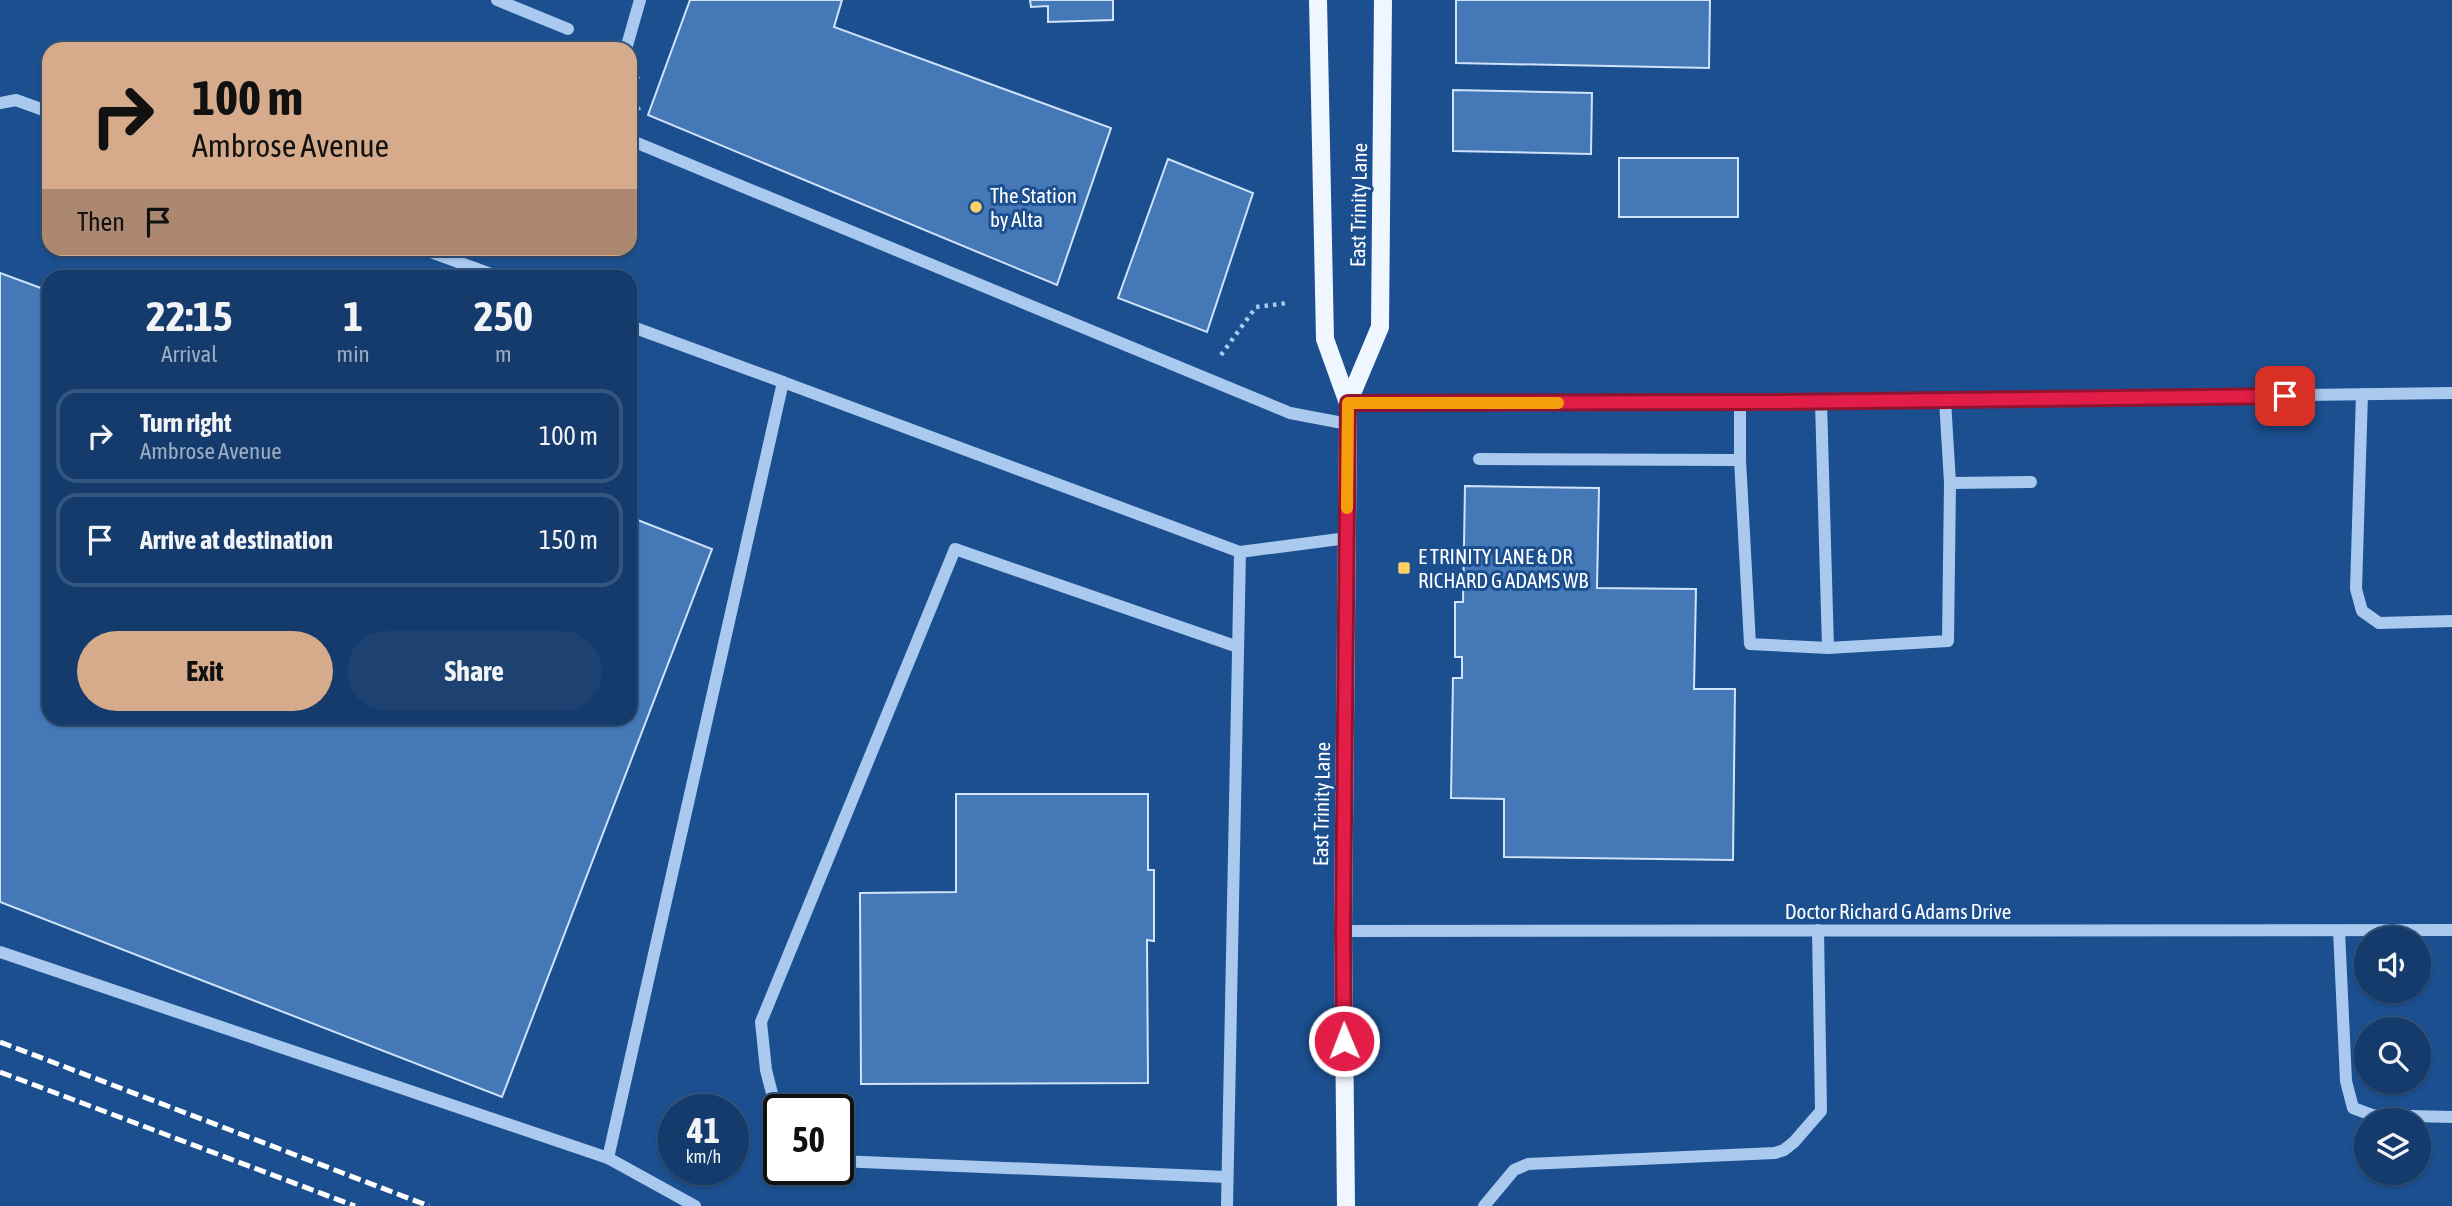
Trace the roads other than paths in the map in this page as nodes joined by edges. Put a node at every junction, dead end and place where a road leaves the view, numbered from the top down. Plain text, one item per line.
1 (497, 0) edge
2 (640, 0) edge
3 (1318, 0) edge
4 (1383, 0) edge
5 (568, 29) dead end
6 (628, 42) edge
7 (0, 103) edge
8 (42, 109) edge
9 (637, 142) edge
10 (442, 256) edge
11 (480, 270) edge
12 (637, 329) edge
13 (783, 382) junction
14 (2452, 393) edge
15 (2361, 394) junction
16 (1945, 400) junction
17 (1740, 401) junction
18 (1821, 402) junction
19 (1348, 403) junction
20 (1348, 424) junction
21 (1479, 459) dead end
22 (1740, 460) junction
23 (2031, 482) dead end
24 (1950, 483) junction
25 (1347, 538) junction
26 (1240, 552) junction
27 (2452, 621) edge
28 (1238, 647) junction
29 (1828, 648) junction
30 (1818, 930) junction
31 (2452, 930) edge
32 (1343, 931) junction
33 (2339, 931) junction
34 (0, 952) edge
35 (772, 1094) edge
36 (2452, 1117) edge
37 (608, 1158) junction
38 (854, 1162) edge
39 (1227, 1177) junction
40 (695, 1206) edge
41 (1227, 1206) edge
42 (1346, 1206) edge
43 (1484, 1206) edge

1 - 5 street
2 - 6 street
3 - 19 main road, East Trinity Lane
4 - 19 main road, East Trinity Lane
7 - 8 street
9 - 20 street
10 - 11 street
12 - 13 street
13 - 26 street
13 - 37 street
14 - 15 street
15 - 16 street
15 - 27 street
16 - 18 street
16 - 24 street
17 - 18 street
17 - 19 street
17 - 22 street
18 - 29 street
19 - 20 main road, East Trinity Lane
20 - 25 main road, East Trinity Lane
21 - 22 street
22 - 29 street
23 - 24 street
24 - 29 street
25 - 26 street
25 - 32 main road, East Trinity Lane
26 - 28 street
28 - 35 street
28 - 39 street
30 - 32 street, Doctor Richard G Adams Drive
30 - 33 street, Doctor Richard G Adams Drive
30 - 43 street
31 - 33 street, Doctor Richard G Adams Drive
32 - 42 main road, East Trinity Lane
33 - 36 street
34 - 37 street
37 - 40 street
38 - 39 street
39 - 41 street

